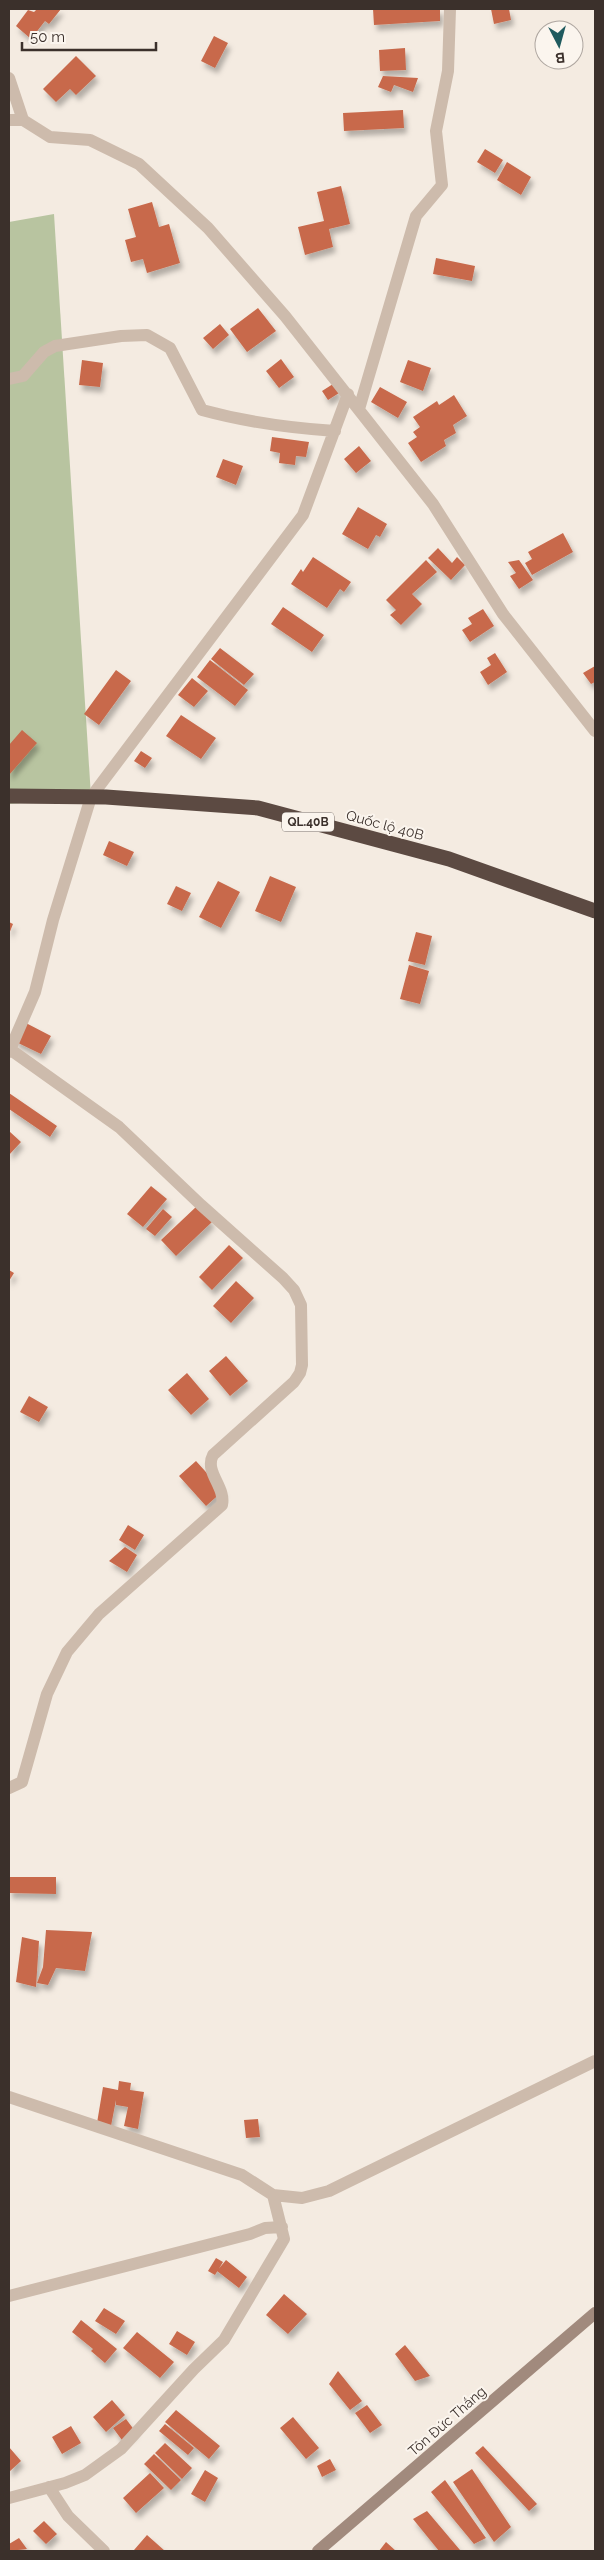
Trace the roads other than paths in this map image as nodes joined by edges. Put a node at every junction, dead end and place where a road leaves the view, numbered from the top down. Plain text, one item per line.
1 (450, 9) edge
2 (9, 78) edge
3 (9, 120) edge
4 (24, 120) junction
5 (9, 379) edge
6 (348, 394) junction
7 (359, 409) junction
8 (335, 431) junction
9 (595, 731) edge
10 (9, 796) edge
11 (91, 797) junction
12 (595, 911) edge
13 (10, 1051) edge
14 (9, 1788) edge
15 (595, 2061) edge
16 (9, 2097) edge
17 (274, 2195) junction
18 (282, 2227) junction
19 (9, 2296) edge
20 (595, 2314) edge
21 (49, 2487) junction
22 (9, 2498) edge
23 (104, 2551) edge
24 (318, 2551) edge

1 - 7 street
2 - 4 street
3 - 4 street
4 - 6 street
5 - 8 street
6 - 7 street
6 - 8 street
7 - 9 street
8 - 11 street
10 - 11 highway, Quốc lộ 40B / QL.40B
11 - 12 highway, Quốc lộ 40B / QL.40B
11 - 13 street
13 - 14 street
15 - 17 street
16 - 17 street
17 - 18 street
18 - 19 street
18 - 21 street
20 - 24 street, Tôn Đức Thắng
21 - 22 street
21 - 23 street

